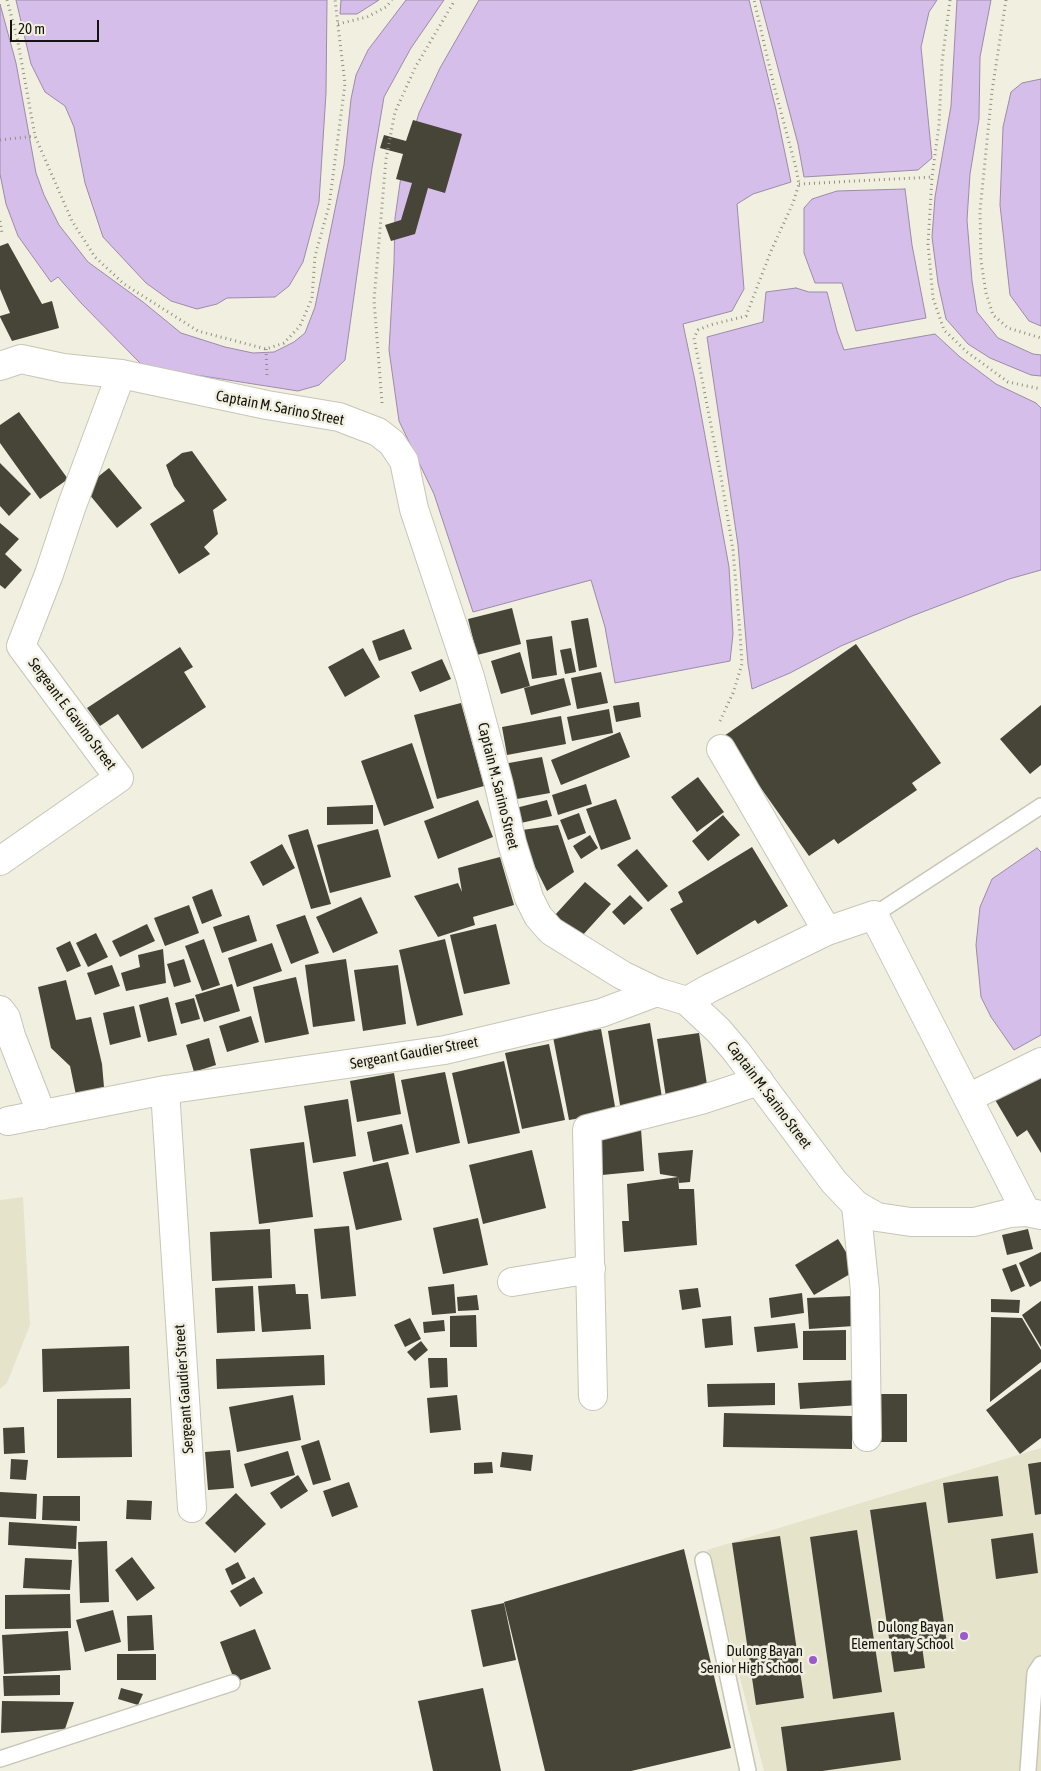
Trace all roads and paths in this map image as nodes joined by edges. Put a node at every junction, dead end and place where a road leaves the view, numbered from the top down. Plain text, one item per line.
1 (6, 0) edge
2 (336, 0) edge
3 (392, 0) edge
4 (455, 0) edge
5 (754, 0) edge
6 (950, 0) edge
7 (1006, 0) edge
8 (338, 24) junction
9 (35, 136) junction
10 (0, 140) edge
11 (932, 177) junction
12 (799, 184) junction
13 (0, 221) edge
14 (0, 234) edge
15 (1041, 338) edge
16 (266, 349) junction
17 (0, 366) edge
18 (121, 374) junction
19 (267, 381) dead end
20 (1041, 389) edge
21 (386, 438) junction
22 (721, 749) joint
23 (1041, 806) edge
24 (0, 862) edge
25 (874, 915) junction
26 (827, 931) junction
27 (657, 992) junction
28 (687, 1001) junction
29 (0, 1010) edge
30 (1041, 1062) edge
31 (759, 1081) junction
32 (165, 1090) junction
33 (968, 1098) junction
34 (42, 1115) junction
35 (8, 1122) dead end
36 (856, 1205) junction
37 (1034, 1214) edge
38 (591, 1268) junction
39 (512, 1282) dead end
40 (594, 1396) dead end
41 (867, 1437) dead end
42 (192, 1508) dead end
43 (703, 1560) dead end
44 (1041, 1664) edge
45 (232, 1683) dead end
46 (0, 1758) edge
47 (748, 1771) edge
48 (1028, 1771) edge

1 - 9 path
2 - 8 path
3 - 8 path
4 - 21 path
5 - 12 path
6 - 11 path
7 - 15 path
8 - 16 path
9 - 10 path
9 - 16 path
11 - 12 path
11 - 20 path
12 - 22 path
13 - 14 path
16 - 19 path
17 - 18 street, Captain M. Sarino Street
18 - 21 street, Captain M. Sarino Street
18 - 24 street, Sergeant E. Gavino Street
21 - 27 street, Captain M. Sarino Street
22 - 26 street
23 - 25 lane
25 - 26 street
25 - 33 street
26 - 28 street
27 - 28 street, Captain M. Sarino Street
27 - 32 street, Sergeant Gaudier Street
28 - 31 street, Captain M. Sarino Street
29 - 34 street
30 - 33 street
31 - 36 street, Captain M. Sarino Street
31 - 38 street
32 - 34 street, Sergeant Gaudier Street
32 - 42 street, Sergeant Gaudier Street
33 - 37 street
34 - 35 street, Sergeant Gaudier Street
36 - 37 street, Captain M. Sarino Street
36 - 41 street
38 - 39 street
38 - 40 street
43 - 47 lane
44 - 48 lane
45 - 46 lane

